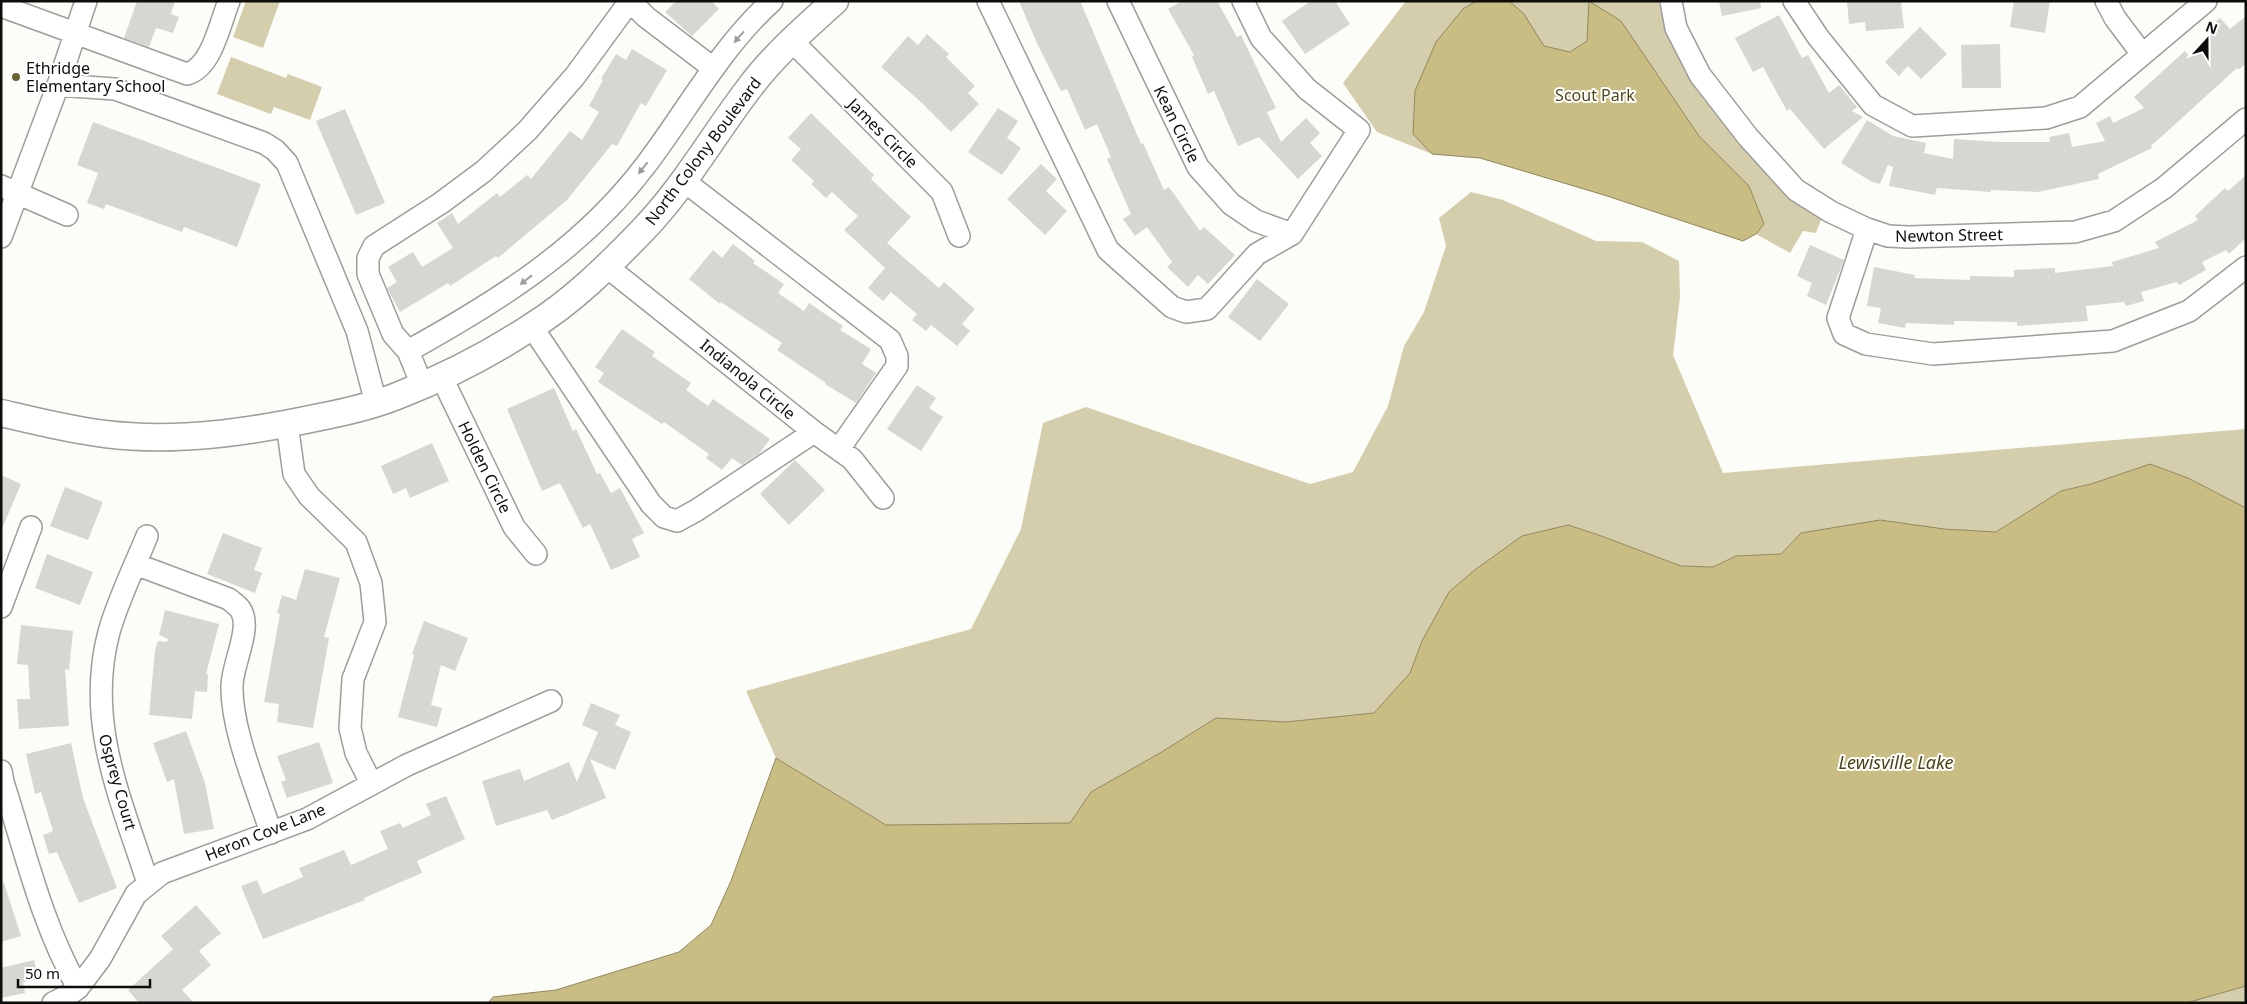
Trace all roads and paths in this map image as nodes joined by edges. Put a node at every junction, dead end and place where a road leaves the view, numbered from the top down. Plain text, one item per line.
1 (86, 1) edge
2 (229, 1) edge
3 (772, 1) edge
4 (835, 1) edge
5 (988, 1) edge
6 (1118, 1) edge
7 (1243, 1) edge
8 (1671, 1) edge
9 (1794, 1) edge
10 (2106, 1) edge
11 (2206, 1) edge
12 (1, 6) edge
13 (75, 32) junction
14 (791, 40) junction
15 (2142, 54) junction
16 (713, 68) junction
17 (58, 84) junction
18 (2246, 119) edge
19 (684, 181) junction
20 (9, 189) edge
21 (67, 215) dead end
22 (1867, 228) junction
23 (1292, 234) junction
24 (1, 236) edge
25 (959, 236) dead end
26 (606, 266) junction
27 (2246, 267) edge
28 (532, 327) junction
29 (408, 351) junction
30 (432, 380) junction
31 (376, 403) junction
32 (1, 413) edge
33 (287, 424) junction
34 (814, 432) junction
35 (839, 449) junction
36 (883, 498) dead end
37 (31, 528) dead end
38 (146, 536) dead end
39 (536, 554) dead end
40 (136, 564) junction
41 (1, 607) edge
42 (550, 702) dead end
43 (1, 771) edge
44 (371, 783) junction
45 (271, 833) junction
46 (148, 883) junction
47 (78, 988) junction
48 (53, 1003) edge

1 - 13 street
2 - 13 street
3 -> 16 street
4 - 14 main road, North Colony Boulevard
5 - 23 street
6 - 23 street, Kean Circle
7 - 23 street
8 - 22 street, Newton Street
9 - 15 street
10 - 15 street
11 - 15 street
12 - 13 street
13 - 17 street
14 - 19 main road, North Colony Boulevard
14 - 25 street, James Circle
16 -> 29 street
16 - 29 street, Holden Circle
17 - 20 street
17 - 31 street
18 - 22 street, Newton Street
19 - 26 main road, North Colony Boulevard
19 - 35 street
20 - 21 street
20 - 24 street
22 - 27 street
26 - 28 main road, North Colony Boulevard
26 - 34 street, Indianola Circle
28 - 30 main road, North Colony Boulevard
28 - 34 street
29 - 30 street, Holden Circle
30 - 31 main road, North Colony Boulevard
30 - 39 street, Holden Circle
31 - 33 main road, North Colony Boulevard
32 - 33 main road, North Colony Boulevard
33 - 44 street
34 - 35 street, Indianola Circle
35 - 36 street, Indianola Circle
37 - 41 street
38 - 40 street, Osprey Court
40 - 45 street
40 - 46 street, Osprey Court
42 - 44 street, Heron Cove Lane
43 - 47 street
44 - 45 street, Heron Cove Lane
45 - 46 street, Heron Cove Lane
46 - 47 street, Heron Cove Lane
47 - 48 street, Heron Cove Lane

